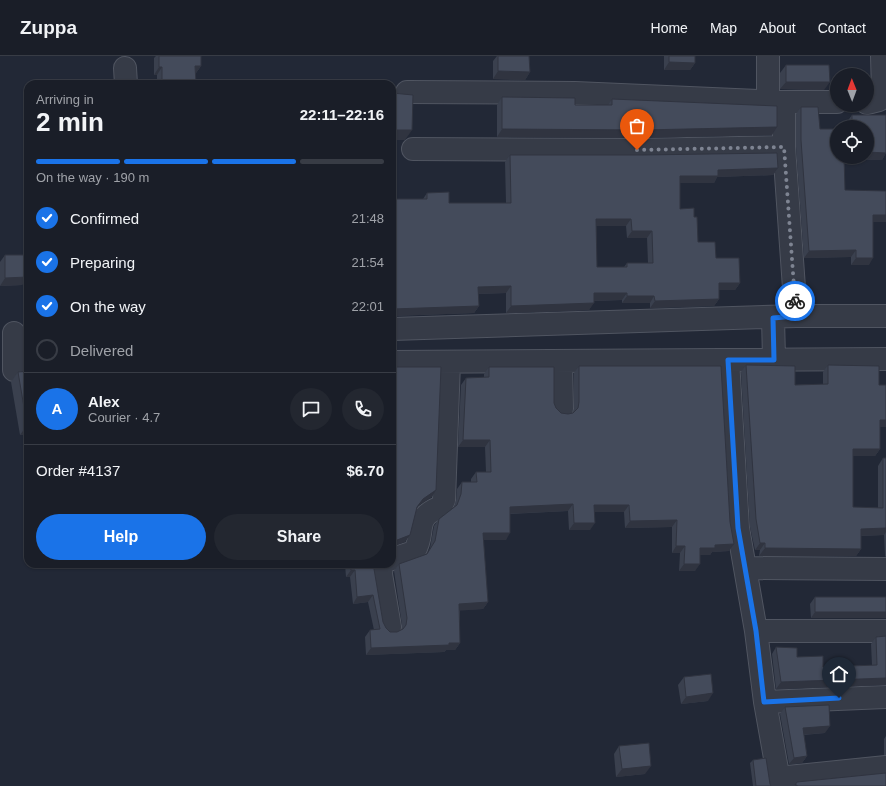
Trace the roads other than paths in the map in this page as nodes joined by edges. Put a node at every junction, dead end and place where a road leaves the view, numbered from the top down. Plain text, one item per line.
1 (768, 56) edge
2 (882, 56) edge
3 (407, 92) dead end
4 (874, 101) edge
5 (776, 102) junction
6 (830, 102) edge
7 (784, 147) junction
8 (413, 149) dead end
9 (796, 316) junction
10 (886, 316) edge
11 (773, 323) junction
12 (396, 329) edge
13 (774, 356) junction
14 (886, 359) edge
15 (728, 360) junction
16 (396, 362) edge
17 (449, 362) junction
18 (561, 362) junction
19 (562, 409) dead end
20 (396, 558) edge
21 (382, 568) edge
22 (744, 568) junction
23 (886, 569) edge
24 (390, 627) dead end
25 (756, 631) junction
26 (886, 631) edge
27 (886, 697) edge
28 (764, 702) junction
29 (886, 767) edge
30 (779, 782) edge

1 - 5 street
2 - 4 street
3 - 5 street
5 - 6 street
5 - 7 street
7 - 8 street
7 - 9 street
9 - 10 street
9 - 11 street
11 - 12 street
11 - 13 street
13 - 14 street
13 - 15 street
15 - 18 street
15 - 22 street
16 - 17 street
17 - 18 street
17 - 20 street
18 - 19 street
21 - 24 street
22 - 23 street
22 - 25 street
25 - 26 street
25 - 28 street
27 - 28 street
28 - 30 street
29 - 30 street

